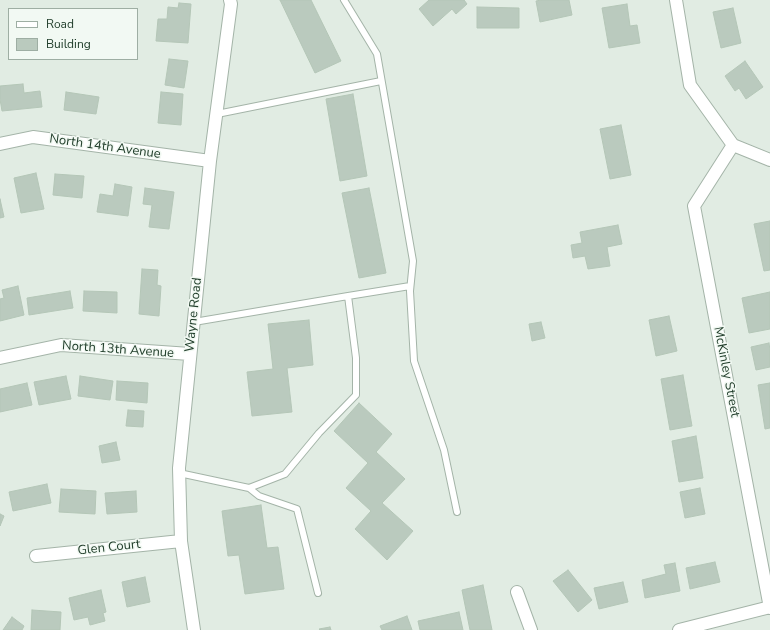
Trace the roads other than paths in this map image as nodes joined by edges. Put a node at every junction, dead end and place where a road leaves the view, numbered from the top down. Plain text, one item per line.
1 (230, 0) edge
2 (344, 0) edge
3 (676, 0) edge
4 (382, 81) junction
5 (217, 114) junction
6 (0, 144) edge
7 (733, 145) junction
8 (770, 160) edge
9 (210, 161) junction
10 (410, 286) junction
11 (348, 296) junction
12 (194, 322) junction
13 (190, 354) junction
14 (0, 358) edge
15 (179, 473) junction
16 (249, 488) junction
17 (457, 512) dead end
18 (181, 541) junction
19 (36, 556) dead end
20 (516, 592) dead end
21 (318, 593) dead end
22 (770, 608) edge
23 (194, 630) edge
24 (531, 630) edge
25 (679, 630) edge

1 - 5 street, Wayne Road
2 - 4 lane
3 - 7 street
4 - 5 lane
4 - 10 lane
5 - 9 street, Wayne Road
6 - 9 street, North 14th Avenue
7 - 8 street
7 - 22 street, McKinley Street
9 - 12 street, Wayne Road
10 - 11 lane
10 - 17 lane
11 - 12 lane
11 - 16 lane
12 - 13 street, Wayne Road
13 - 14 street, North 13th Avenue
13 - 15 street, Wayne Road
15 - 16 lane
15 - 18 street, Wayne Road
16 - 21 lane
18 - 19 street, Glen Court
18 - 23 street, Wayne Road
20 - 24 street
22 - 25 street

